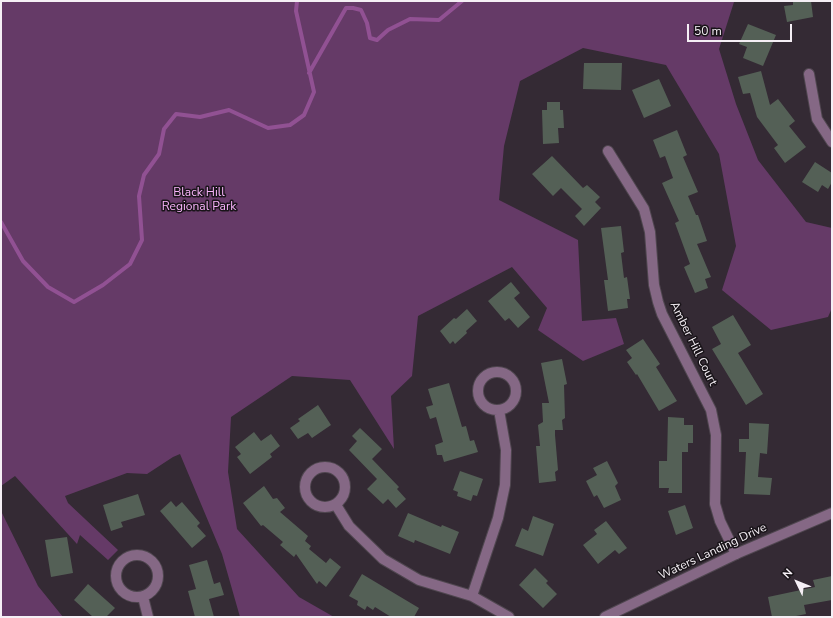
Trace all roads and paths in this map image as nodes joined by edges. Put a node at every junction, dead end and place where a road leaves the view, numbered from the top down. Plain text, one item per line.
1 (809, 74) dead end
2 (832, 142) edge
3 (608, 151) dead end
4 (499, 410) dead end
5 (336, 505) junction
6 (832, 513) edge
7 (736, 554) junction
8 (472, 596) junction
9 (143, 597) junction
10 (148, 617) edge
11 (509, 617) edge
12 (606, 617) edge

1 - 2 street
3 - 7 street, Amber Hill Court
4 - 8 street
5 - 5 street
5 - 8 street
6 - 7 street, Waters Landing Drive
7 - 12 street, Waters Landing Drive
8 - 11 street
9 - 9 street
9 - 10 street

